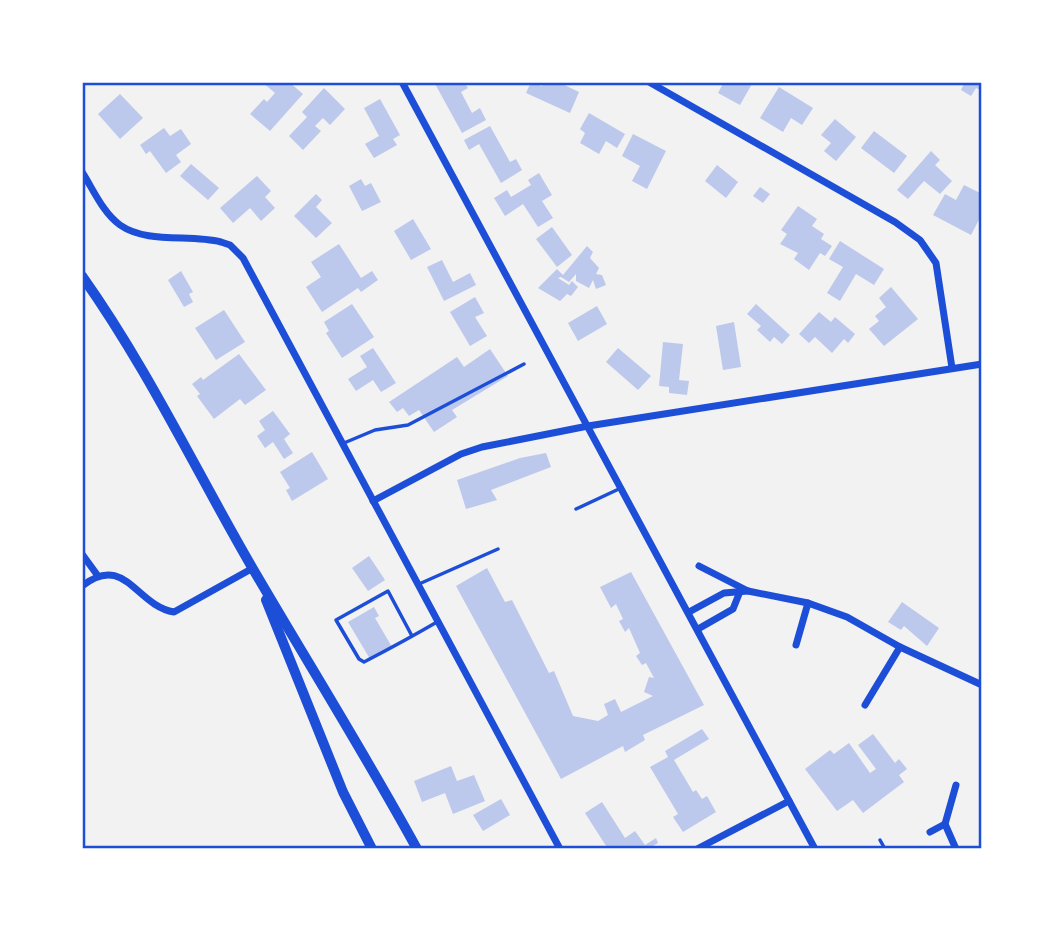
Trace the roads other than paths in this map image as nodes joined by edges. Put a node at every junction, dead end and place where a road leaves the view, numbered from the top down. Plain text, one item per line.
1 (402, 82) edge
2 (649, 82) edge
3 (660, 85) edge
4 (82, 172) edge
5 (82, 276) edge
6 (982, 363) edge
7 (524, 364) dead end
8 (952, 368) junction
9 (588, 426) junction
10 (342, 444) junction
11 (623, 487) junction
12 (373, 501) junction
13 (576, 509) dead end
14 (498, 549) dead end
15 (82, 554) edge
16 (699, 566) dead end
17 (253, 568) junction
18 (98, 576) junction
19 (417, 584) junction
20 (82, 586) edge
21 (748, 591) junction
22 (739, 594) junction
23 (808, 603) junction
24 (689, 612) junction
25 (437, 622) junction
26 (698, 629) junction
27 (412, 636) junction
28 (796, 645) dead end
29 (900, 647) junction
30 (982, 685) edge
31 (865, 705) dead end
32 (956, 785) dead end
33 (789, 801) junction
34 (945, 824) junction
35 (930, 832) dead end
36 (880, 840) dead end
37 (372, 849) edge
38 (417, 849) edge
39 (559, 849) edge
40 (697, 849) edge
41 (815, 849) edge
42 (885, 849) edge
43 (956, 849) edge

1 - 9 street
2 - 3 street
3 - 8 street
4 - 10 street
5 - 17 main road
6 - 8 street
7 - 10 lane
8 - 9 street
9 - 11 street
9 - 12 street
10 - 12 street
11 - 13 lane
11 - 24 street
12 - 19 street
14 - 19 lane
15 - 18 street
16 - 21 street
17 - 18 street
17 - 37 main road
17 - 38 main road
18 - 20 street
19 - 25 street
21 - 22 street
21 - 23 street
22 - 24 street
22 - 26 street
23 - 28 street
23 - 29 street
24 - 26 street
25 - 27 lane
25 - 39 street
26 - 33 street
27 - 27 lane
29 - 30 street
29 - 31 street
32 - 34 street
33 - 40 street
33 - 41 street
34 - 35 street
34 - 43 street
36 - 42 lane

